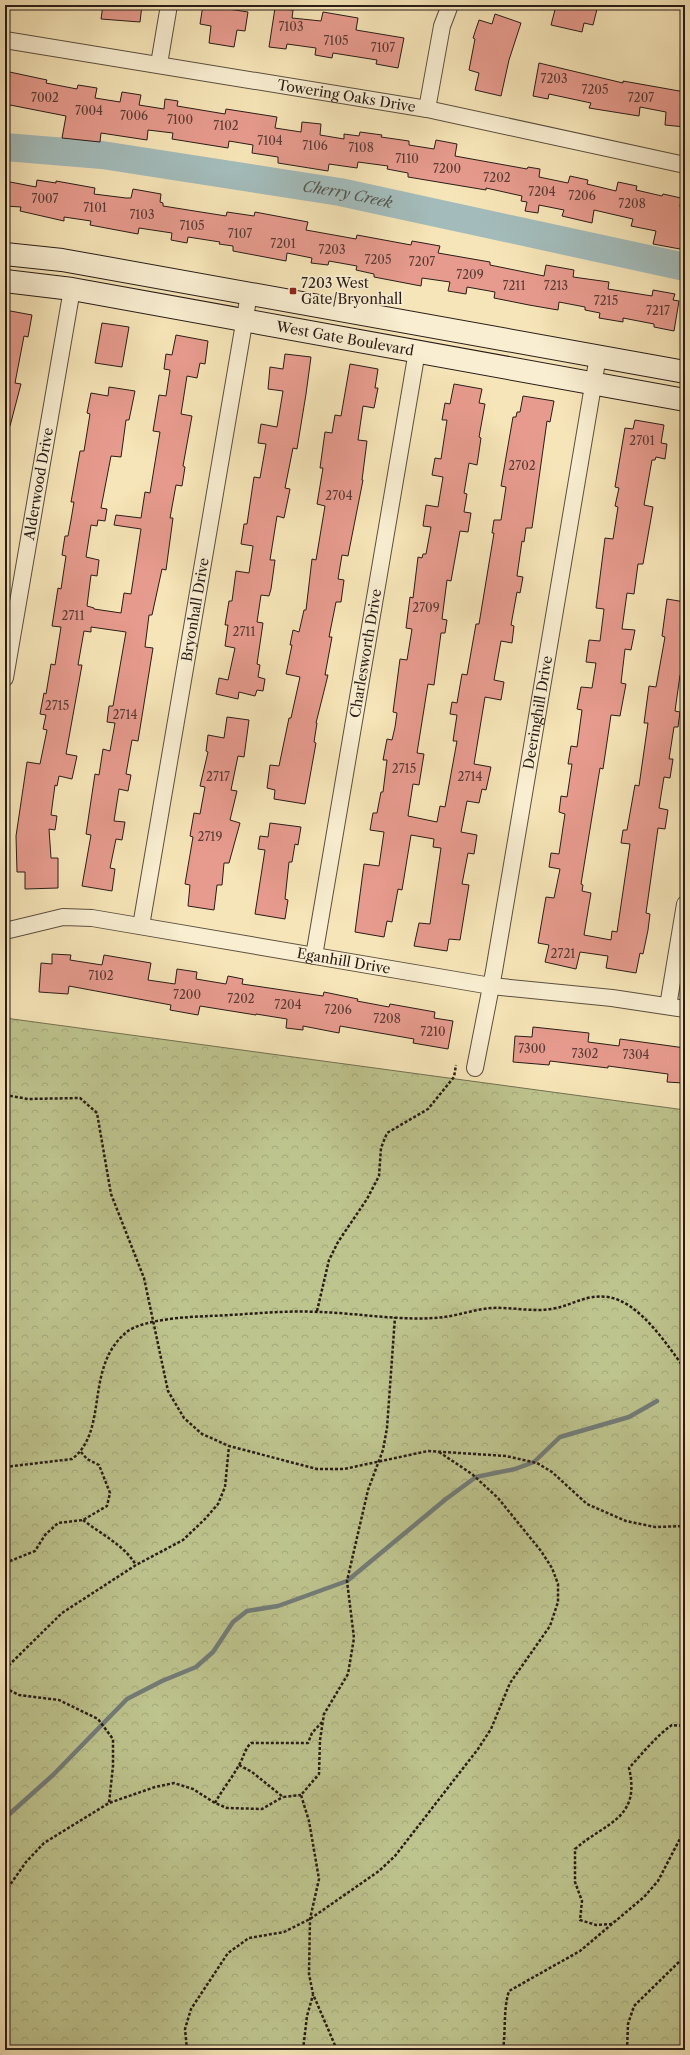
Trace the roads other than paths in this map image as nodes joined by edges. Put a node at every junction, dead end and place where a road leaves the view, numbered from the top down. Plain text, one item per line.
1 (169, 5) edge
2 (450, 5) edge
3 (5, 40) edge
4 (159, 64) junction
5 (427, 109) junction
6 (685, 165) edge
7 (5, 254) edge
8 (5, 281) edge
9 (72, 289) junction
10 (249, 294) junction
11 (245, 320) junction
12 (417, 351) junction
13 (598, 356) junction
14 (685, 372) edge
15 (593, 383) junction
16 (685, 400) edge
17 (5, 678) edge
18 (685, 904) edge
19 (141, 926) junction
20 (5, 931) edge
21 (314, 956) junction
22 (491, 986) junction
23 (668, 1006) junction
24 (685, 1009) edge
25 (475, 1068) dead end

1 - 4 street
2 - 5 street
3 - 4 street, Towering Oaks Drive
4 - 5 street, Towering Oaks Drive
5 - 6 street, Towering Oaks Drive
7 - 10 main road, West Gate Boulevard
8 - 9 main road, West Gate Boulevard
9 - 11 main road, West Gate Boulevard
9 - 17 street, Alderwood Drive
10 - 11 street, Bryonhall Drive
10 - 13 main road, West Gate Boulevard
11 - 12 main road, West Gate Boulevard
11 - 19 street, Bryonhall Drive
12 - 15 main road, West Gate Boulevard
12 - 21 street, Charlesworth Drive
13 - 14 main road, West Gate Boulevard
13 - 15 street, Deeringhill Drive
15 - 16 main road, West Gate Boulevard
15 - 22 street, Deeringhill Drive
18 - 23 street
19 - 20 street, Eganhill Drive
19 - 21 street, Eganhill Drive
21 - 22 street, Eganhill Drive
22 - 23 street, Eganhill Drive
22 - 25 street, Deeringhill Drive
23 - 24 street, Eganhill Drive

